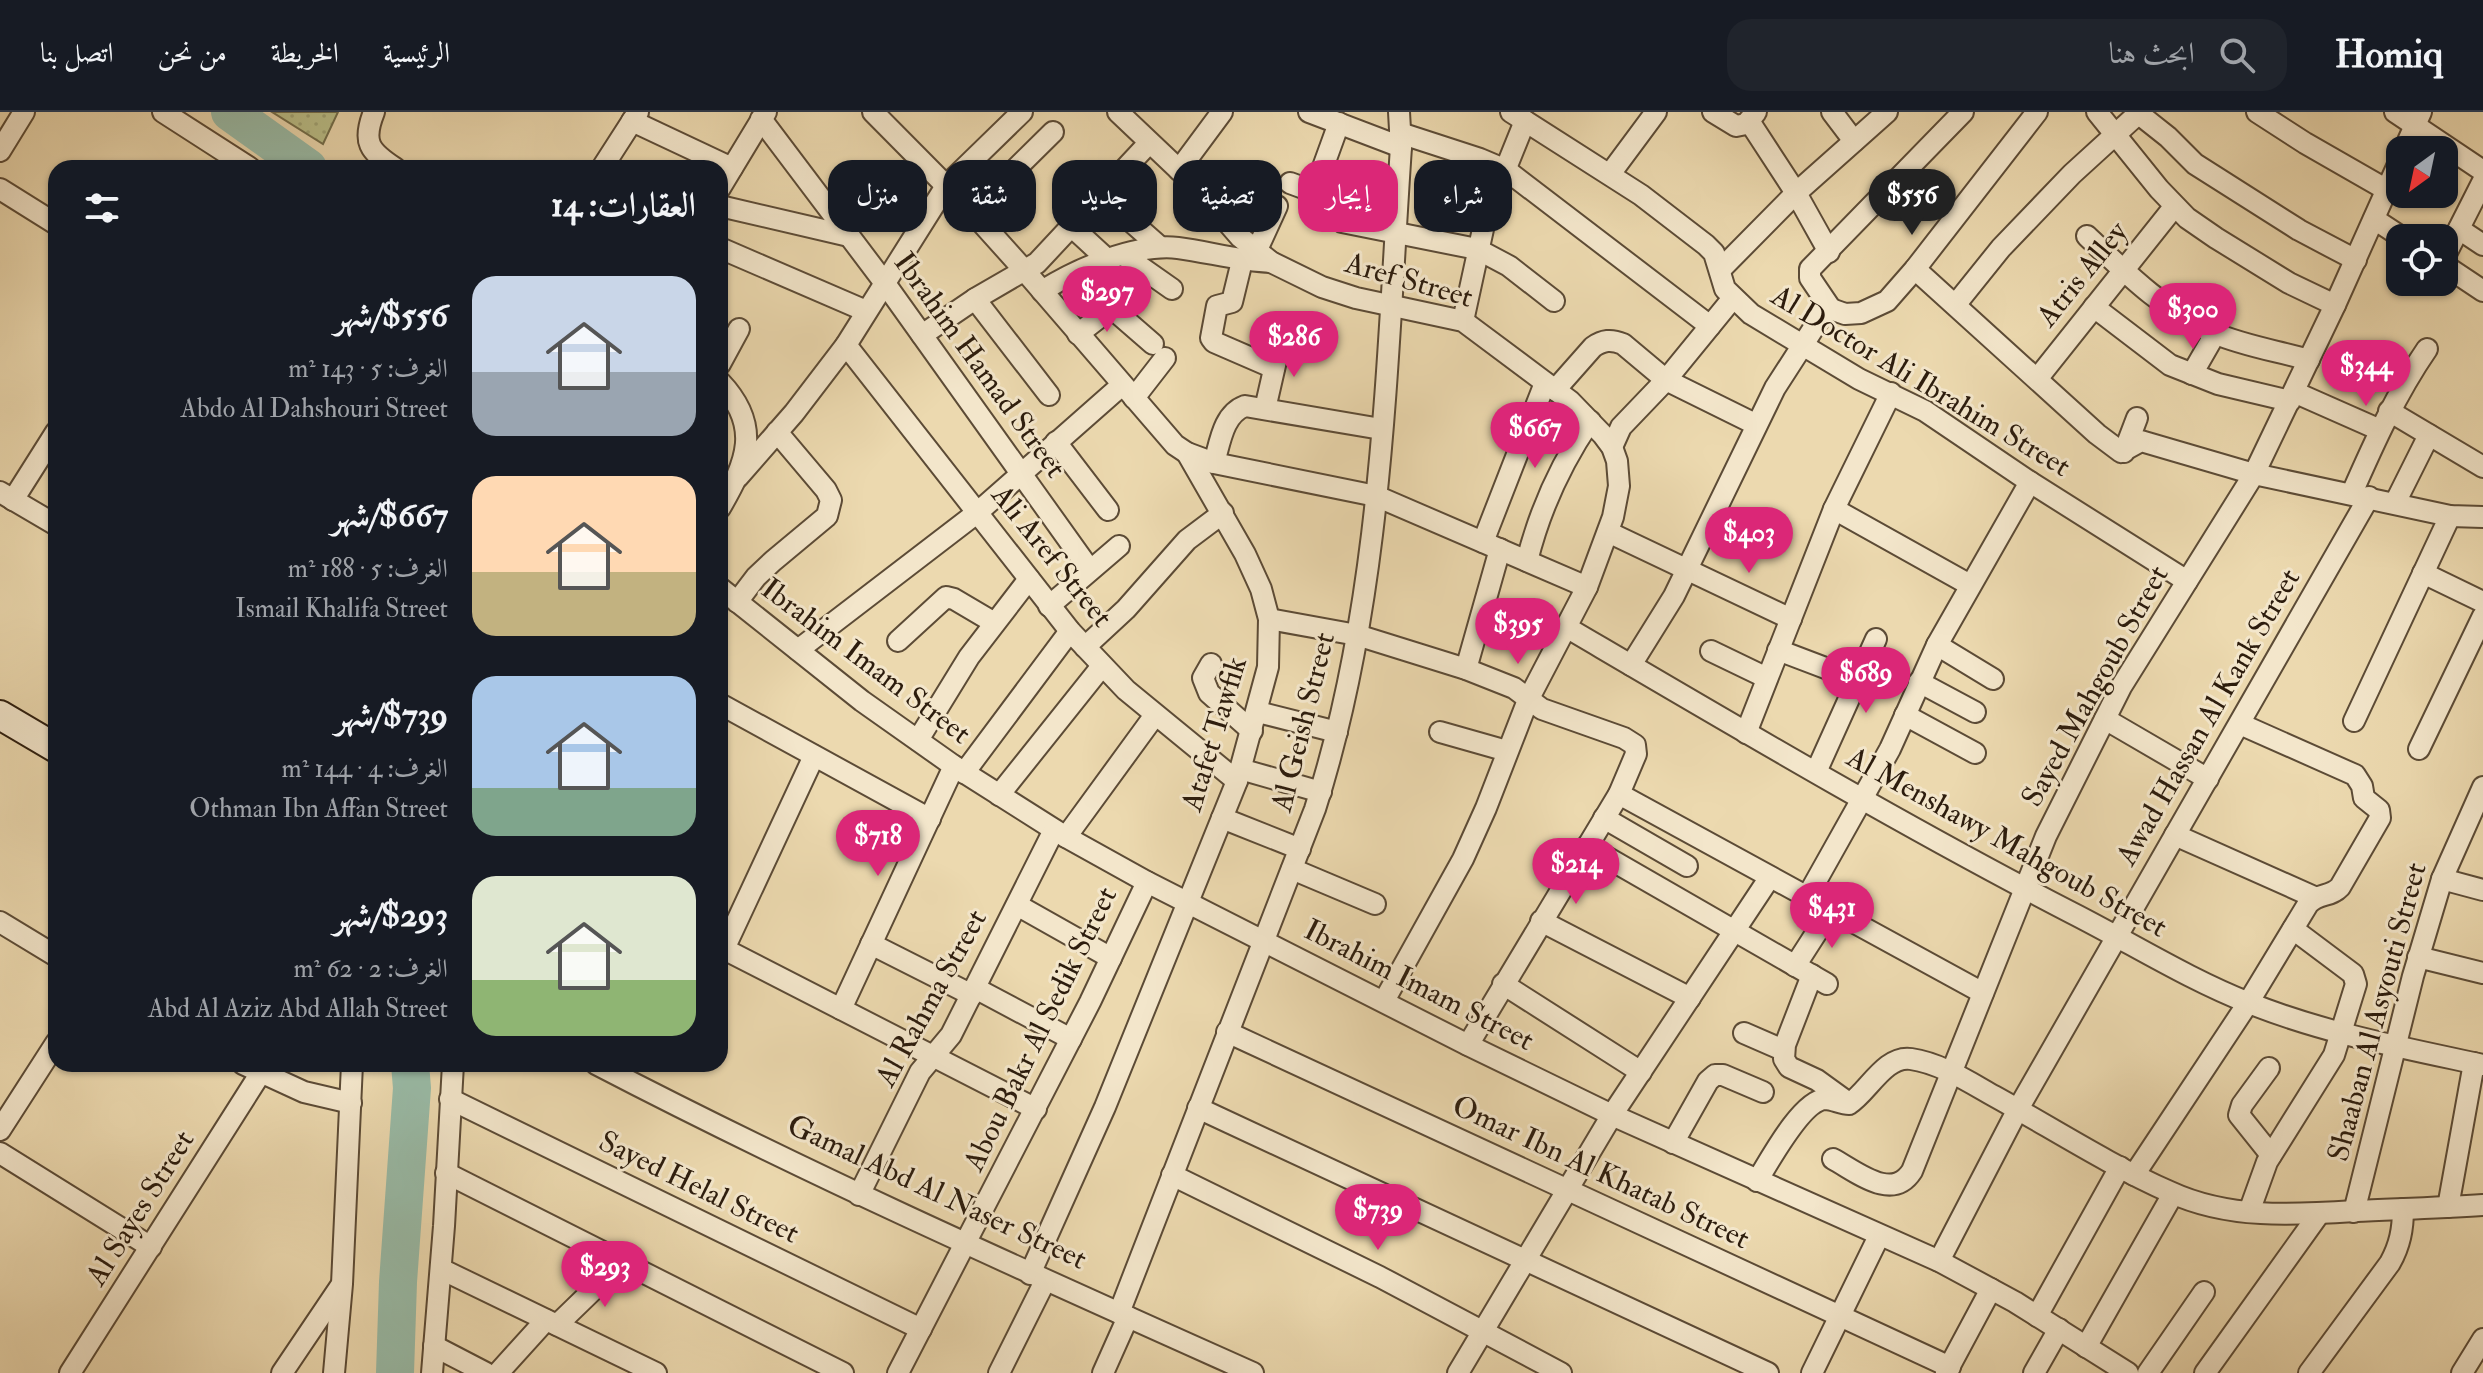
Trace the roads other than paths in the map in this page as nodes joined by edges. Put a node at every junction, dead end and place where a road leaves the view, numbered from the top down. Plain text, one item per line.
1 (24, 112) edge
2 (163, 112) edge
3 (374, 112) edge
4 (873, 112) edge
5 (1022, 112) edge
6 (1118, 112) edge
7 (1222, 112) edge
8 (1309, 112) edge
9 (1399, 112) edge
10 (1656, 112) edge
11 (1713, 112) edge
12 (1832, 112) edge
13 (1887, 112) edge
14 (1963, 112) edge
15 (2037, 112) edge
16 (2097, 112) edge
17 (2257, 112) edge
18 (2395, 112) edge
19 (2140, 113) edge
20 (635, 116) edge
21 (764, 116) edge
22 (1752, 116) edge
23 (1518, 117) edge
24 (2418, 119) edge
25 (1339, 123) junction
26 (1053, 132) dead end
27 (2116, 134) junction
28 (1400, 140) junction
29 (1854, 141) junction
30 (1149, 143) junction
31 (0, 151) edge
32 (238, 160) edge
33 (382, 160) edge
34 (607, 160) edge
35 (717, 160) edge
36 (973, 160) edge
37 (1025, 160) edge
38 (1133, 160) edge
39 (1186, 160) edge
40 (1326, 160) edge
41 (1482, 160) edge
42 (1508, 160) edge
43 (1173, 165) edge
44 (728, 166) edge
45 (732, 168) junction
46 (2483, 171) edge
47 (1610, 174) junction
48 (728, 175) edge
49 (1512, 175) edge
50 (2483, 181) edge
51 (943, 183) edge
52 (1290, 183) dead end
53 (1298, 186) edge
54 (0, 189) edge
55 (2386, 189) edge
56 (943, 191) edge
57 (2386, 192) edge
58 (1796, 193) junction
59 (2174, 207) junction
60 (728, 208) edge
61 (48, 219) edge
62 (2374, 219) junction
63 (2386, 227) edge
64 (2459, 229) joint
65 (990, 232) edge
66 (1065, 232) edge
67 (1080, 232) edge
68 (1143, 232) edge
69 (1233, 232) edge
70 (1266, 232) edge
71 (1387, 232) edge
72 (1483, 232) edge
73 (1395, 234) junction
74 (849, 236) junction
75 (2087, 236) dead end
76 (2483, 245) edge
77 (1160, 247) junction
78 (1477, 249) junction
79 (728, 251) edge
80 (1829, 252) junction
81 (1117, 258) junction
82 (1256, 258) junction
83 (2356, 260) junction
84 (1915, 269) junction
85 (1720, 270) junction
86 (1025, 271) junction
87 (2123, 271) junction
88 (2458, 274) edge
89 (884, 282) junction
90 (1172, 289) dead end
91 (1042, 291) junction
92 (2483, 291) edge
93 (1733, 298) junction
94 (975, 299) junction
95 (1554, 301) dead end
96 (1956, 304) junction
97 (1390, 305) junction
98 (2335, 305) junction
99 (2094, 307) junction
100 (1831, 309) junction
101 (866, 311) junction
102 (1463, 321) junction
103 (1710, 326) junction
104 (739, 329) dead end
105 (1078, 334) junction
106 (2215, 334) junction
107 (922, 335) junction
108 (1281, 339) dead end
109 (846, 345) junction
110 (1801, 346) junction
111 (728, 349) edge
112 (2427, 349) dead end
113 (2309, 360) junction
114 (1274, 368) junction
115 (2192, 374) junction
116 (2037, 379) junction
117 (1666, 380) junction
118 (1550, 386) junction
119 (728, 390) edge
120 (1128, 391) junction
121 (1891, 393) junction
122 (1049, 395) dead end
123 (2292, 396) junction
124 (1265, 409) junction
125 (2137, 418) dead end
126 (2385, 420) junction
127 (1590, 421) junction
128 (1755, 424) junction
129 (1381, 429) junction
130 (777, 432) junction
131 (2429, 435) junction
132 (48, 442) edge
133 (1056, 442) junction
134 (1612, 447) junction
135 (2124, 452) junction
136 (1187, 453) junction
137 (1214, 463) junction
138 (2483, 467) edge
139 (1021, 474) junction
140 (2254, 474) junction
141 (738, 477) junction
142 (2030, 482) junction
143 (728, 494) edge
144 (2361, 495) junction
145 (6, 496) edge
146 (1376, 496) junction
147 (2395, 503) junction
148 (1834, 509) junction
149 (1108, 510) dead end
150 (978, 512) junction
151 (1223, 513) junction
152 (2450, 516) junction
153 (2483, 517) edge
154 (48, 520) edge
155 (1608, 532) junction
156 (1119, 546) dead end
157 (1491, 546) junction
158 (1527, 561) junction
159 (1090, 570) junction
160 (1687, 570) junction
161 (2423, 573) junction
162 (1029, 579) junction
163 (2187, 581) junction
164 (1970, 585) junction
165 (1587, 587) junction
166 (728, 595) edge
167 (737, 602) junction
168 (2483, 602) edge
169 (1049, 606) junction
170 (2483, 616) edge
171 (1269, 619) junction
172 (1791, 619) junction
173 (993, 622) junction
174 (1566, 627) junction
175 (1070, 631) junction
176 (1357, 635) junction
177 (1876, 639) dead end
178 (898, 641) dead end
179 (1937, 645) junction
180 (1085, 647) junction
181 (798, 650) junction
182 (1778, 650) junction
183 (1711, 651) dead end
184 (1211, 664) dead end
185 (1631, 665) junction
186 (1102, 666) junction
187 (1466, 669) junction
188 (1767, 678) junction
189 (1993, 679) dead end
190 (1857, 680) junction
191 (1919, 682) junction
192 (1528, 700) junction
193 (728, 708) edge
194 (1975, 712) dead end
195 (0, 715) edge
196 (1155, 715) junction
197 (1905, 715) junction
198 (2105, 719) junction
199 (1255, 721) junction
200 (2354, 721) dead end
201 (2240, 724) junction
202 (1337, 732) junction
203 (1440, 732) dead end
204 (1746, 733) junction
205 (918, 740) junction
206 (48, 743) edge
207 (2419, 749) dead end
208 (1507, 751) junction
209 (1975, 753) dead end
210 (814, 756) junction
211 (959, 769) junction
212 (1816, 772) junction
213 (1239, 775) junction
214 (2208, 779) junction
215 (1321, 792) junction
216 (1619, 794) junction
217 (999, 795) junction
218 (1864, 799) junction
219 (2480, 799) edge
220 (1222, 818) junction
221 (1604, 818) junction
222 (930, 819) junction
223 (1060, 834) junction
224 (2175, 835) junction
225 (1587, 846) junction
226 (1300, 849) junction
227 (1687, 866) dead end
228 (1292, 869) junction
229 (1770, 877) junction
230 (2442, 879) junction
231 (1147, 882) junction
232 (2024, 888) junction
233 (2483, 890) edge
234 (1807, 897) junction
235 (2314, 897) junction
236 (1188, 903) junction
237 (1375, 904) dead end
238 (1017, 905) junction
239 (1831, 910) junction
240 (1541, 921) junction
241 (0, 922) edge
242 (2293, 929) junction
243 (1734, 931) junction
244 (728, 935) edge
245 (2116, 936) junction
246 (1264, 940) junction
247 (871, 944) junction
248 (48, 951) edge
249 (728, 951) edge
250 (2418, 957) junction
251 (1111, 958) junction
252 (2483, 973) edge
253 (1811, 975) junction
254 (1503, 984) junction
255 (974, 991) junction
256 (1983, 993) junction
257 (1690, 998) junction
258 (1384, 1001) junction
259 (2248, 1003) junction
260 (841, 1009) junction
261 (1227, 1032) junction
262 (1744, 1033) dead end
263 (2342, 1033) junction
264 (1071, 1039) junction
265 (1468, 1045) junction
266 (2395, 1046) junction
267 (1783, 1050) junction
268 (48, 1055) edge
269 (934, 1057) junction
270 (2478, 1064) edge
271 (2269, 1068) dead end
272 (249, 1072) edge
273 (258, 1072) edge
274 (352, 1072) edge
275 (452, 1072) edge
276 (612, 1072) edge
277 (1641, 1072) junction
278 (1951, 1073) junction
279 (1763, 1092) dead end
280 (450, 1099) junction
281 (351, 1103) junction
282 (1849, 1104) junction
283 (1198, 1108) junction
284 (1036, 1109) junction
285 (2018, 1109) junction
286 (1612, 1115) junction
287 (0, 1130) edge
288 (1673, 1143) junction
289 (0, 1153) edge
290 (2271, 1155) junction
291 (1833, 1159) dead end
292 (2127, 1171) junction
293 (446, 1173) junction
294 (1172, 1175) junction
295 (1757, 1181) junction
296 (1566, 1189) junction
297 (2173, 1194) junction
298 (859, 1195) junction
299 (2483, 1205) edge
300 (2448, 1207) junction
301 (2403, 1209) junction
302 (2249, 1212) junction
303 (2354, 1212) junction
304 (2319, 1214) junction
305 (1879, 1236) junction
306 (965, 1245) junction
307 (151, 1247) junction
308 (1524, 1259) junction
309 (1939, 1261) junction
310 (622, 1262) junction
311 (441, 1269) junction
312 (1038, 1278) junction
313 (342, 1284) junction
314 (1991, 1289) junction
315 (2204, 1292) dead end
316 (1124, 1315) junction
317 (1839, 1316) junction
318 (2037, 1316) junction
319 (551, 1323) junction
320 (921, 1329) junction
321 (2059, 1329) junction
322 (1482, 1330) junction
323 (2483, 1339) edge
324 (434, 1346) junction
325 (2086, 1347) junction
326 (1948, 1370) edge
327 (70, 1373) edge
328 (282, 1373) edge
329 (334, 1373) edge
330 (432, 1373) edge
331 (486, 1373) edge
332 (498, 1373) edge
333 (656, 1373) edge
334 (843, 1373) edge
335 (898, 1373) edge
336 (999, 1373) edge
337 (1103, 1373) edge
338 (1253, 1373) edge
339 (1458, 1373) edge
340 (1561, 1373) edge
341 (1768, 1373) edge
342 (1812, 1373) edge
343 (2034, 1373) edge
344 (2128, 1373) edge
345 (2148, 1373) edge
346 (2205, 1373) edge
347 (2309, 1373) edge
348 (2462, 1373) edge

1 - 31 street
2 - 32 street
3 - 33 street
4 - 51 street
5 - 36 street
6 - 30 street, Aref Street
7 - 39 street
8 - 25 street
9 - 28 street, Al Geish Street
10 - 47 street
11 - 22 street
12 - 29 street
13 - 29 street
14 - 80 street
15 - 84 street
16 - 27 street
17 - 55 street
18 - 24 street
19 - 27 street
19 - 83 street
20 - 34 street
20 - 35 street
21 - 45 street
21 - 74 street, Ibrahim Hamad Street
22 - 58 street
23 - 42 street
23 - 47 street, Al Doctor Ali Ibrahim Street
24 - 46 street
25 - 28 street
25 - 40 street
26 - 37 street
27 - 59 street
27 - 96 street
28 - 41 street
28 - 73 street, Al Geish Street
29 - 58 street
30 - 38 street
30 - 43 street, Aref Street
44 - 45 street
45 - 48 street
47 - 85 street, Al Doctor Ali Ibrahim Street
49 - 103 street
50 - 64 street
52 - 53 street
54 - 61 street
56 - 89 street
57 - 62 street, Sayed Mahgoub Street
58 - 80 street
58 - 85 street
59 - 87 street, Atris Alley
59 - 98 street
60 - 74 street
62 - 63 street
62 - 83 street, Sayed Mahgoub Street
64 - 76 street
65 - 86 street
66 - 86 street
67 - 81 street
68 - 77 street
69 - 82 street, Aref Street
70 - 82 street
71 - 73 street
72 - 78 street
73 - 78 street
73 - 97 street, Al Geish Street
74 - 89 street, Ibrahim Hamad Street
75 - 87 street
77 - 81 street
77 - 82 street
78 - 95 street
78 - 102 street
79 - 101 street
80 - 100 street
81 - 90 street
81 - 91 street
82 - 97 street, Aref Street
82 - 114 street
83 - 98 street, Sayed Mahgoub Street
84 - 96 street
84 - 100 street
85 - 93 street, Al Doctor Ali Ibrahim Street
86 - 91 street
86 - 94 street
87 - 99 street, Atris Alley
87 - 106 street
88 - 92 street
89 - 101 street
89 - 107 street, Ibrahim Hamad Street
91 - 105 street
93 - 103 street
93 - 110 street, Al Doctor Ali Ibrahim Street
94 - 107 street
94 - 122 street
96 - 116 street
97 - 102 street, Aref Street
97 - 129 street, Al Geish Street
98 - 113 street, Sayed Mahgoub Street
99 - 115 street
99 - 116 street, Atris Alley
100 - 110 street
101 - 109 street
102 - 118 street, Aref Street
103 - 117 street
104 - 111 street
105 - 120 street
105 - 120 street
106 - 113 street
106 - 115 street
107 - 139 street, Ibrahim Hamad Street
108 - 114 street
109 - 130 street
109 - 150 street, Ali Aref Street
110 - 121 street, Al Doctor Ali Ibrahim Street
110 - 128 street
112 - 126 street, Awad Hassan Al Kank Street
113 - 123 street, Sayed Mahgoub Street
114 - 124 street
115 - 123 street
116 - 135 street
117 - 118 street
117 - 128 street
117 - 134 street
118 - 127 street, Aref Street
118 - 157 street
119 - 141 street
120 - 133 street
120 - 136 street
121 - 142 street, Al Doctor Ali Ibrahim Street
121 - 148 street
123 - 126 street
123 - 140 street, Sayed Mahgoub Street
124 - 129 street
124 - 137 street
125 - 135 street
126 - 131 street
126 - 144 street, Awad Hassan Al Kank Street
127 - 134 street, Aref Street
127 - 158 street
128 - 160 street
129 - 146 street, Al Geish Street
130 - 141 street
130 - 167 street
131 - 138 street
131 - 147 street
132 - 145 street
133 - 139 street
133 - 149 street
134 - 155 street
135 - 140 street
136 - 137 street
136 - 151 street, Atafet Tawfik
137 - 146 street
139 - 150 street
139 - 159 street, Ibrahim Hamad Street
140 - 144 street
140 - 163 street, Sayed Mahgoub Street
141 - 143 street
142 - 163 street, Al Doctor Ali Ibrahim Street
142 - 164 street
144 - 147 street
144 - 201 street, Awad Hassan Al Kank Street
145 - 154 street
146 - 157 street
146 - 176 street, Al Geish Street
147 - 152 street
148 - 164 street
148 - 172 street
150 - 162 street, Ali Aref Street
150 - 181 street
151 - 171 street, Atafet Tawfik
151 - 180 street
152 - 153 street
152 - 161 street
155 - 160 street
155 - 165 street
156 - 159 street
157 - 158 street
157 - 187 street
158 - 165 street
159 - 169 street
160 - 172 street
160 - 185 street
161 - 168 street
161 - 200 street
162 - 169 street, Ali Aref Street
162 - 173 street
163 - 198 street, Sayed Mahgoub Street
164 - 179 street
165 - 174 street
166 - 167 street, Ibrahim Imam Street
167 - 181 street, Ibrahim Imam Street
169 - 175 street, Ali Aref Street
170 - 207 street
171 - 176 street
171 - 199 street, Atafet Tawfik
172 - 182 street
173 - 178 street
173 - 205 street
174 - 185 street, Al Menshawy Mahgoub Street
174 - 192 street
175 - 180 street, Ali Aref Street
175 - 211 street
176 - 187 street
176 - 202 street, Al Geish Street
177 - 190 street
179 - 189 street
179 - 191 street
180 - 186 street, Ali Aref Street
181 - 205 street, Ibrahim Imam Street
182 - 188 street
182 - 190 street
183 - 188 street
184 - 199 street
185 - 204 street, Al Menshawy Mahgoub Street
186 - 196 street, Ali Aref Street
186 - 217 street
187 - 192 street
188 - 204 street
190 - 212 street
191 - 194 street
191 - 197 street
192 - 208 street
192 - 216 street
193 - 210 street
195 - 206 street
196 - 213 street, Ali Aref Street
196 - 223 street, Al Rahma Street
197 - 209 street
197 - 218 street
198 - 214 street
198 - 232 street, Sayed Mahgoub Street
199 - 202 street
199 - 213 street, Atafet Tawfik
201 - 214 street, Awad Hassan Al Kank Street
201 - 235 street
202 - 215 street, Al Geish Street
203 - 208 street
204 - 212 street, Al Menshawy Mahgoub Street
205 - 211 street, Ibrahim Imam Street
208 - 258 street
210 - 222 street
210 - 244 street
211 - 217 street, Ibrahim Imam Street
211 - 222 street
212 - 218 street, Al Menshawy Mahgoub Street
213 - 215 street, Ali Aref Street
213 - 220 street, Atafet Tawfik
214 - 224 street, Awad Hassan Al Kank Street
215 - 226 street, Al Geish Street
216 - 221 street
216 - 229 street
217 - 223 street, Ibrahim Imam Street
218 - 232 street, Al Menshawy Mahgoub Street
218 - 234 street
219 - 230 street, Shaaban Al Asyouti Street
220 - 226 street
220 - 236 street, Atafet Tawfik
221 - 225 street
221 - 227 street
222 - 247 street
223 - 231 street, Ibrahim Imam Street
223 - 238 street, Al Rahma Street
224 - 235 street
224 - 245 street, Awad Hassan Al Kank Street
225 - 240 street
225 - 243 street
226 - 228 street, Al Geish Street
228 - 237 street
228 - 246 street, Al Geish Street
229 - 234 street
229 - 243 street
230 - 233 street
230 - 250 street, Shaaban Al Asyouti Street
231 - 236 street, Ibrahim Imam Street
231 - 251 street, Abou Bakr Al Sedik Street
232 - 245 street, Al Menshawy Mahgoub Street
232 - 256 street, Sayed Mahgoub Street
234 - 239 street
235 - 242 street
236 - 246 street, Ibrahim Imam Street
236 - 312 street, Atafet Tawfik
238 - 251 street
238 - 255 street, Al Rahma Street
239 - 253 street
239 - 256 street
240 - 254 street
240 - 257 street
241 - 248 street
242 - 259 street
242 - 263 street
243 - 253 street
243 - 257 street
245 - 259 street, Al Menshawy Mahgoub Street
245 - 285 street, Awad Hassan Al Kank Street
246 - 258 street, Ibrahim Imam Street
246 - 261 street, Al Geish Street
247 - 255 street
247 - 260 street
249 - 260 street
250 - 252 street
250 - 266 street, Shaaban Al Asyouti Street
251 - 264 street, Abou Bakr Al Sedik Street
253 - 267 street
254 - 265 street
254 - 277 street
255 - 264 street
255 - 269 street, Al Rahma Street
256 - 278 street, Sayed Mahgoub Street
257 - 277 street
258 - 265 street, Ibrahim Imam Street
259 - 263 street, Al Menshawy Mahgoub Street
259 - 292 street
260 - 269 street
261 - 283 street, Al Geish Street
261 - 296 street, Omar Ibn Al Khatab Street
262 - 267 street
263 - 266 street, Al Menshawy Mahgoub Street
263 - 290 street
264 - 284 street, Abou Bakr Al Sedik Street
265 - 286 street, Ibrahim Imam Street
266 - 270 street, Al Menshawy Mahgoub Street
266 - 303 street, Shaaban Al Asyouti Street
267 - 282 street
268 - 287 street
269 - 284 street
269 - 298 street, Al Rahma Street
270 - 300 street
271 - 290 street
272 - 307 street, Al Sayes Street
273 - 281 street
274 - 281 street
275 - 280 street
276 - 298 street, Gamal Abd Al Naser Street
277 - 286 street
278 - 282 street
278 - 285 street
278 - 291 street, Sayed Mahgoub Street
279 - 288 street
280 - 293 street
280 - 320 street, Sayed Helal Street
281 - 313 street
282 - 295 street
283 - 294 street, Al Geish Street
283 - 308 street
284 - 306 street, Abou Bakr Al Sedik Street
285 - 292 street
285 - 309 street, Awad Hassan Al Kank Street
286 - 288 street, Ibrahim Imam Street
286 - 296 street
288 - 295 street, Ibrahim Imam Street
289 - 307 street
290 - 302 street
292 - 297 street
292 - 318 street
293 - 310 street
293 - 311 street
294 - 316 street, Al Geish Street
294 - 322 street
295 - 305 street, Ibrahim Imam Street
296 - 308 street
296 - 317 street, Omar Ibn Al Khatab Street
297 - 302 street
297 - 325 street
298 - 306 street, Gamal Abd Al Naser Street
299 - 300 street
300 - 301 street
301 - 303 street
301 - 347 street
302 - 304 street
303 - 304 street
304 - 346 street
305 - 309 street, Ibrahim Imam Street
305 - 317 street
306 - 312 street, Gamal Abd Al Naser Street
306 - 320 street, Abou Bakr Al Sedik Street
307 - 327 street, Al Sayes Street
308 - 322 street
308 - 341 street
309 - 314 street, Ibrahim Imam Street
310 - 319 street
310 - 334 street
311 - 319 street
311 - 324 street
312 - 316 street, Gamal Abd Al Naser Street
312 - 336 street, Atafet Tawfik
313 - 328 street
313 - 329 street
314 - 318 street, Ibrahim Imam Street
314 - 326 street
315 - 345 street
316 - 337 street, Al Geish Street
316 - 338 street, Gamal Abd Al Naser Street
317 - 326 street, Omar Ibn Al Khatab Street
317 - 342 street
318 - 321 street, Ibrahim Imam Street
319 - 332 street
319 - 333 street
320 - 335 street, Abou Bakr Al Sedik Street
321 - 325 street, Ibrahim Imam Street
321 - 343 street
322 - 339 street
322 - 340 street
323 - 348 street
324 - 330 street
324 - 331 street
325 - 344 street, Ibrahim Imam Street

